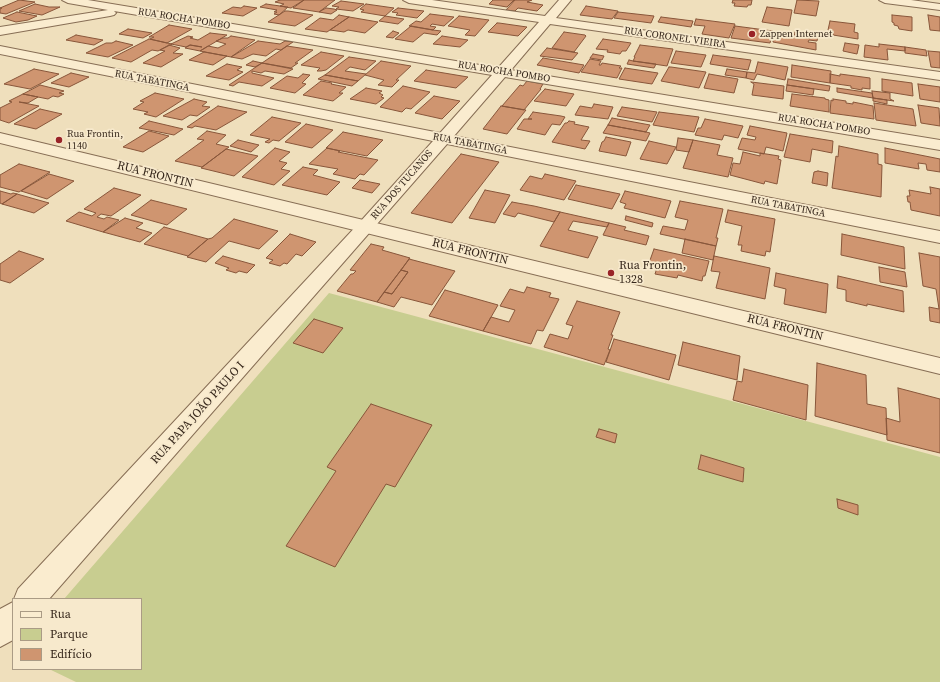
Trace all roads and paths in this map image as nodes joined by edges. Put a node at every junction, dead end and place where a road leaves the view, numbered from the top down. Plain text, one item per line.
1 (68, 0) edge
2 (409, 0) edge
3 (566, 0) edge
4 (885, 0) edge
5 (940, 7) edge
6 (127, 10) junction
7 (548, 20) junction
8 (0, 31) edge
9 (0, 50) edge
10 (502, 72) junction
11 (940, 76) edge
12 (0, 138) edge
13 (444, 138) junction
14 (940, 145) edge
15 (366, 226) junction
16 (940, 237) edge
17 (940, 366) edge
18 (30, 598) edge
19 (12, 618) edge
20 (0, 631) edge

1 - 6 street, RUA ROCHA POMBO
2 - 7 street, RUA CORONEL VIEIRA
3 - 7 street, RUA DOS TUCANOS
4 - 5 street
6 - 8 street
6 - 10 street, RUA ROCHA POMBO
7 - 10 street, RUA DOS TUCANOS
7 - 11 street, RUA CORONEL VIEIRA
9 - 13 street, RUA TABATINGA
10 - 13 street, RUA DOS TUCANOS
10 - 14 street, RUA ROCHA POMBO
12 - 15 street, RUA FRONTIN
13 - 15 street, RUA DOS TUCANOS
13 - 16 street, RUA TABATINGA
15 - 17 street, RUA FRONTIN
15 - 18 street, RUA PAPA JOÃO PAULO I
19 - 20 street

